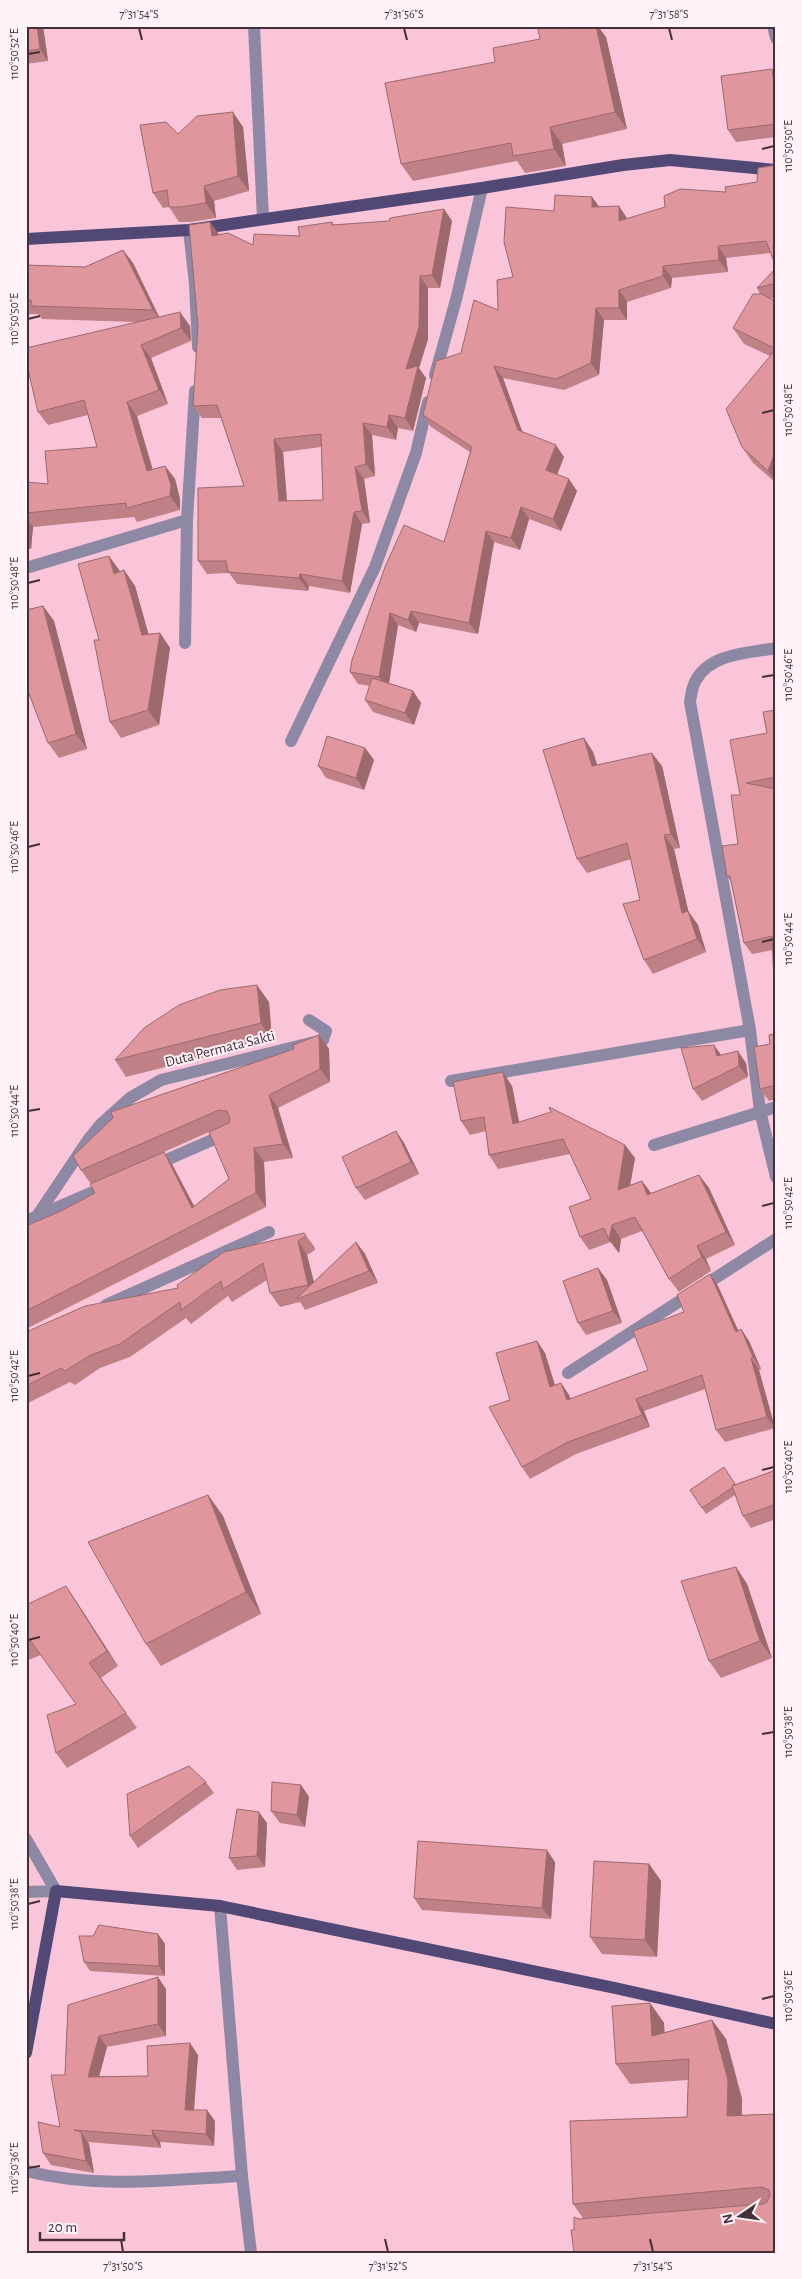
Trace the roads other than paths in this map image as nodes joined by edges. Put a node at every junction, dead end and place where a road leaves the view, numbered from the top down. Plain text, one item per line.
1 (254, 26) edge
2 (773, 26) edge
3 (776, 38) edge
4 (776, 170) edge
5 (482, 188) junction
6 (263, 219) junction
7 (189, 230) junction
8 (26, 238) edge
9 (198, 358) edge
10 (196, 377) edge
11 (188, 520) junction
12 (26, 568) edge
13 (185, 643) dead end
14 (776, 648) edge
15 (291, 741) dead end
16 (309, 1020) dead end
17 (750, 1030) junction
18 (451, 1081) edge
19 (776, 1106) edge
20 (760, 1110) junction
21 (232, 1131) edge
22 (654, 1145) dead end
23 (143, 1170) edge
24 (776, 1177) edge
25 (117, 1181) edge
26 (31, 1218) edge
27 (269, 1232) dead end
28 (776, 1239) edge
29 (98, 1309) edge
30 (568, 1373) dead end
31 (26, 1839) edge
32 (56, 1891) junction
33 (26, 1892) edge
34 (220, 1906) junction
35 (776, 2024) edge
36 (26, 2053) edge
37 (26, 2171) edge
38 (242, 2176) junction
39 (251, 2253) edge

1 - 6 street
2 - 3 street
4 - 5 main road
5 - 6 main road
5 - 15 street
6 - 7 main road
7 - 8 main road
7 - 9 street
10 - 11 street
11 - 12 street
11 - 13 street
14 - 17 street
16 - 26 street, Duta Permata Sakti
17 - 18 street
17 - 20 street
19 - 20 street
20 - 22 street
20 - 24 street
21 - 23 street
25 - 26 street, Duta Permata Sakti
27 - 29 street
28 - 30 street
31 - 32 street
32 - 33 street
32 - 34 main road
32 - 36 main road
34 - 35 main road
34 - 38 street
37 - 38 street
38 - 39 street

